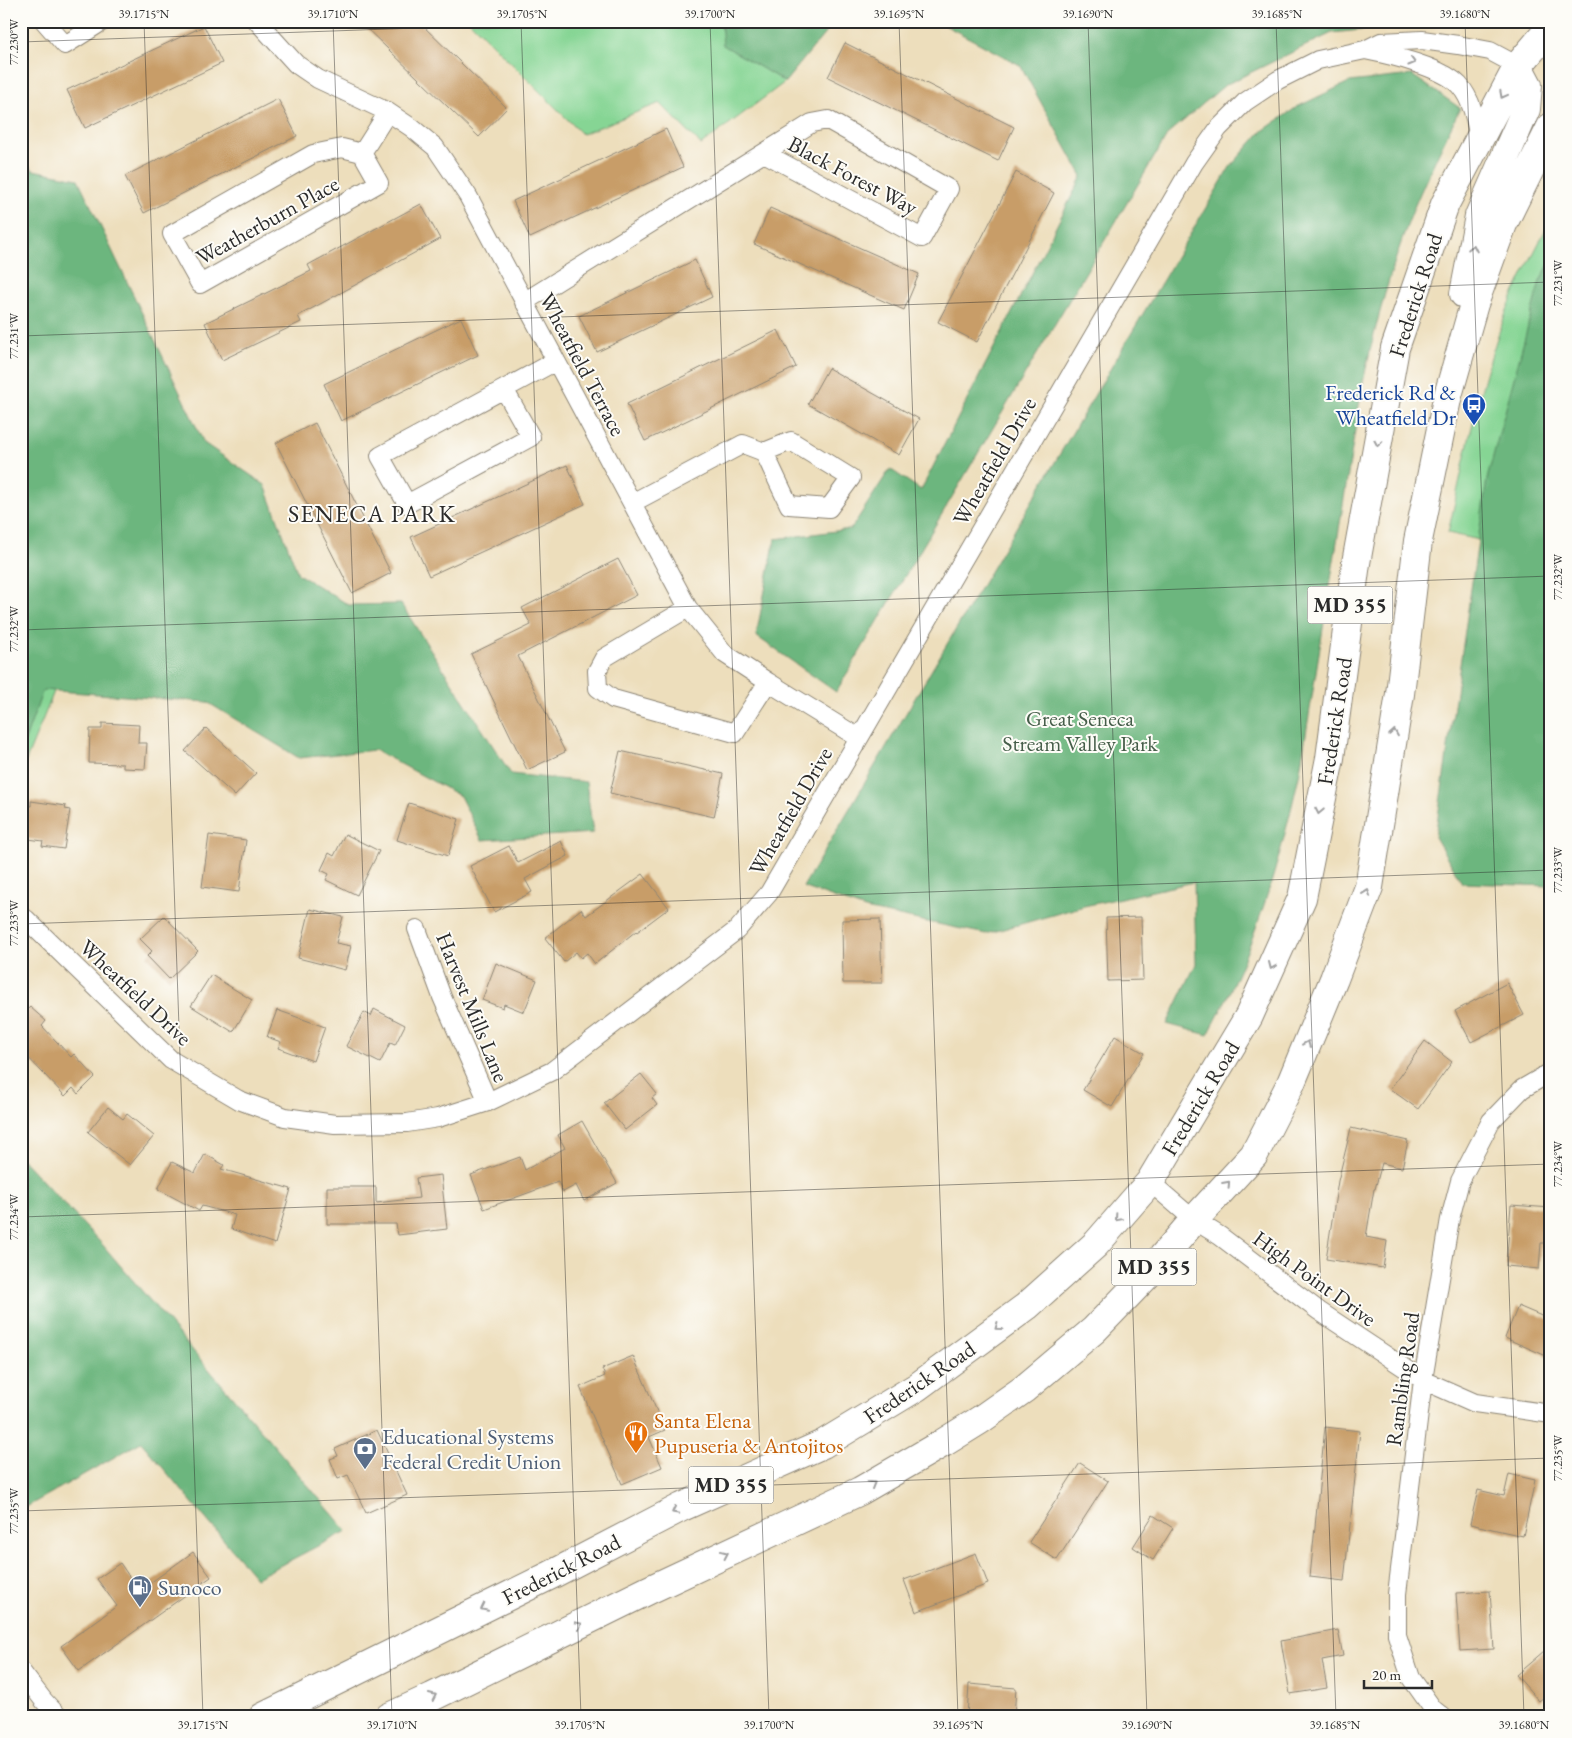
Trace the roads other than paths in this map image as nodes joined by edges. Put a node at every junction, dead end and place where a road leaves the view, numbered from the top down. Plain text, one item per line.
1 (44, 21) edge
2 (103, 21) edge
3 (257, 21) edge
4 (1551, 27) edge
5 (1365, 50) junction
6 (1518, 66) junction
7 (388, 112) junction
8 (1551, 127) edge
9 (1480, 139) junction
10 (362, 153) junction
11 (764, 153) junction
12 (524, 302) junction
13 (556, 361) junction
14 (504, 389) junction
15 (1447, 399) junction
16 (764, 452) junction
17 (632, 503) junction
18 (688, 608) junction
19 (768, 682) junction
20 (859, 738) junction
21 (21, 916) edge
22 (417, 929) dead end
23 (1551, 1072) edge
24 (488, 1102) junction
25 (1150, 1182) junction
26 (1194, 1220) junction
27 (1423, 1380) junction
28 (1551, 1414) edge
29 (21, 1670) edge
30 (59, 1717) edge
31 (263, 1717) edge
32 (389, 1717) edge
33 (1443, 1717) edge

1 - 2 street
3 - 7 street, Wheatfield Terrace
4 - 6 main road, Frederick Road / MD 355
5 - 6 street, Wheatfield Drive
5 -> 9 street, Wheatfield Drive
5 - 20 street, Wheatfield Drive
6 -> 9 main road, Frederick Road / MD 355
15 -> 6 main road
7 - 10 street
7 - 12 street, Wheatfield Terrace
8 - 15 main road, MD 355
9 -> 25 main road, Frederick Road / MD 355
10 - 10 street, Weatherburn Place
11 - 11 street, Black Forest Way
11 - 12 street, Black Forest Way
12 - 13 street, Wheatfield Terrace
13 - 14 street
13 - 17 street, Wheatfield Terrace
14 - 14 street
26 -> 15 main road, MD 355
16 - 16 street
16 - 17 street
17 - 18 street, Wheatfield Terrace
18 - 19 street, Wheatfield Terrace
18 - 19 street
19 - 20 street, Wheatfield Terrace
20 - 24 street, Wheatfield Drive
21 - 24 street, Wheatfield Drive
22 - 24 street, Harvest Mills Lane
23 - 27 street, Rambling Road
25 - 26 street, High Point Drive
25 -> 31 main road, Frederick Road / MD 355
26 - 27 street, High Point Drive
32 -> 26 main road, MD 355
27 - 28 street, High Point Drive
27 - 33 street, Rambling Road
29 - 30 street

